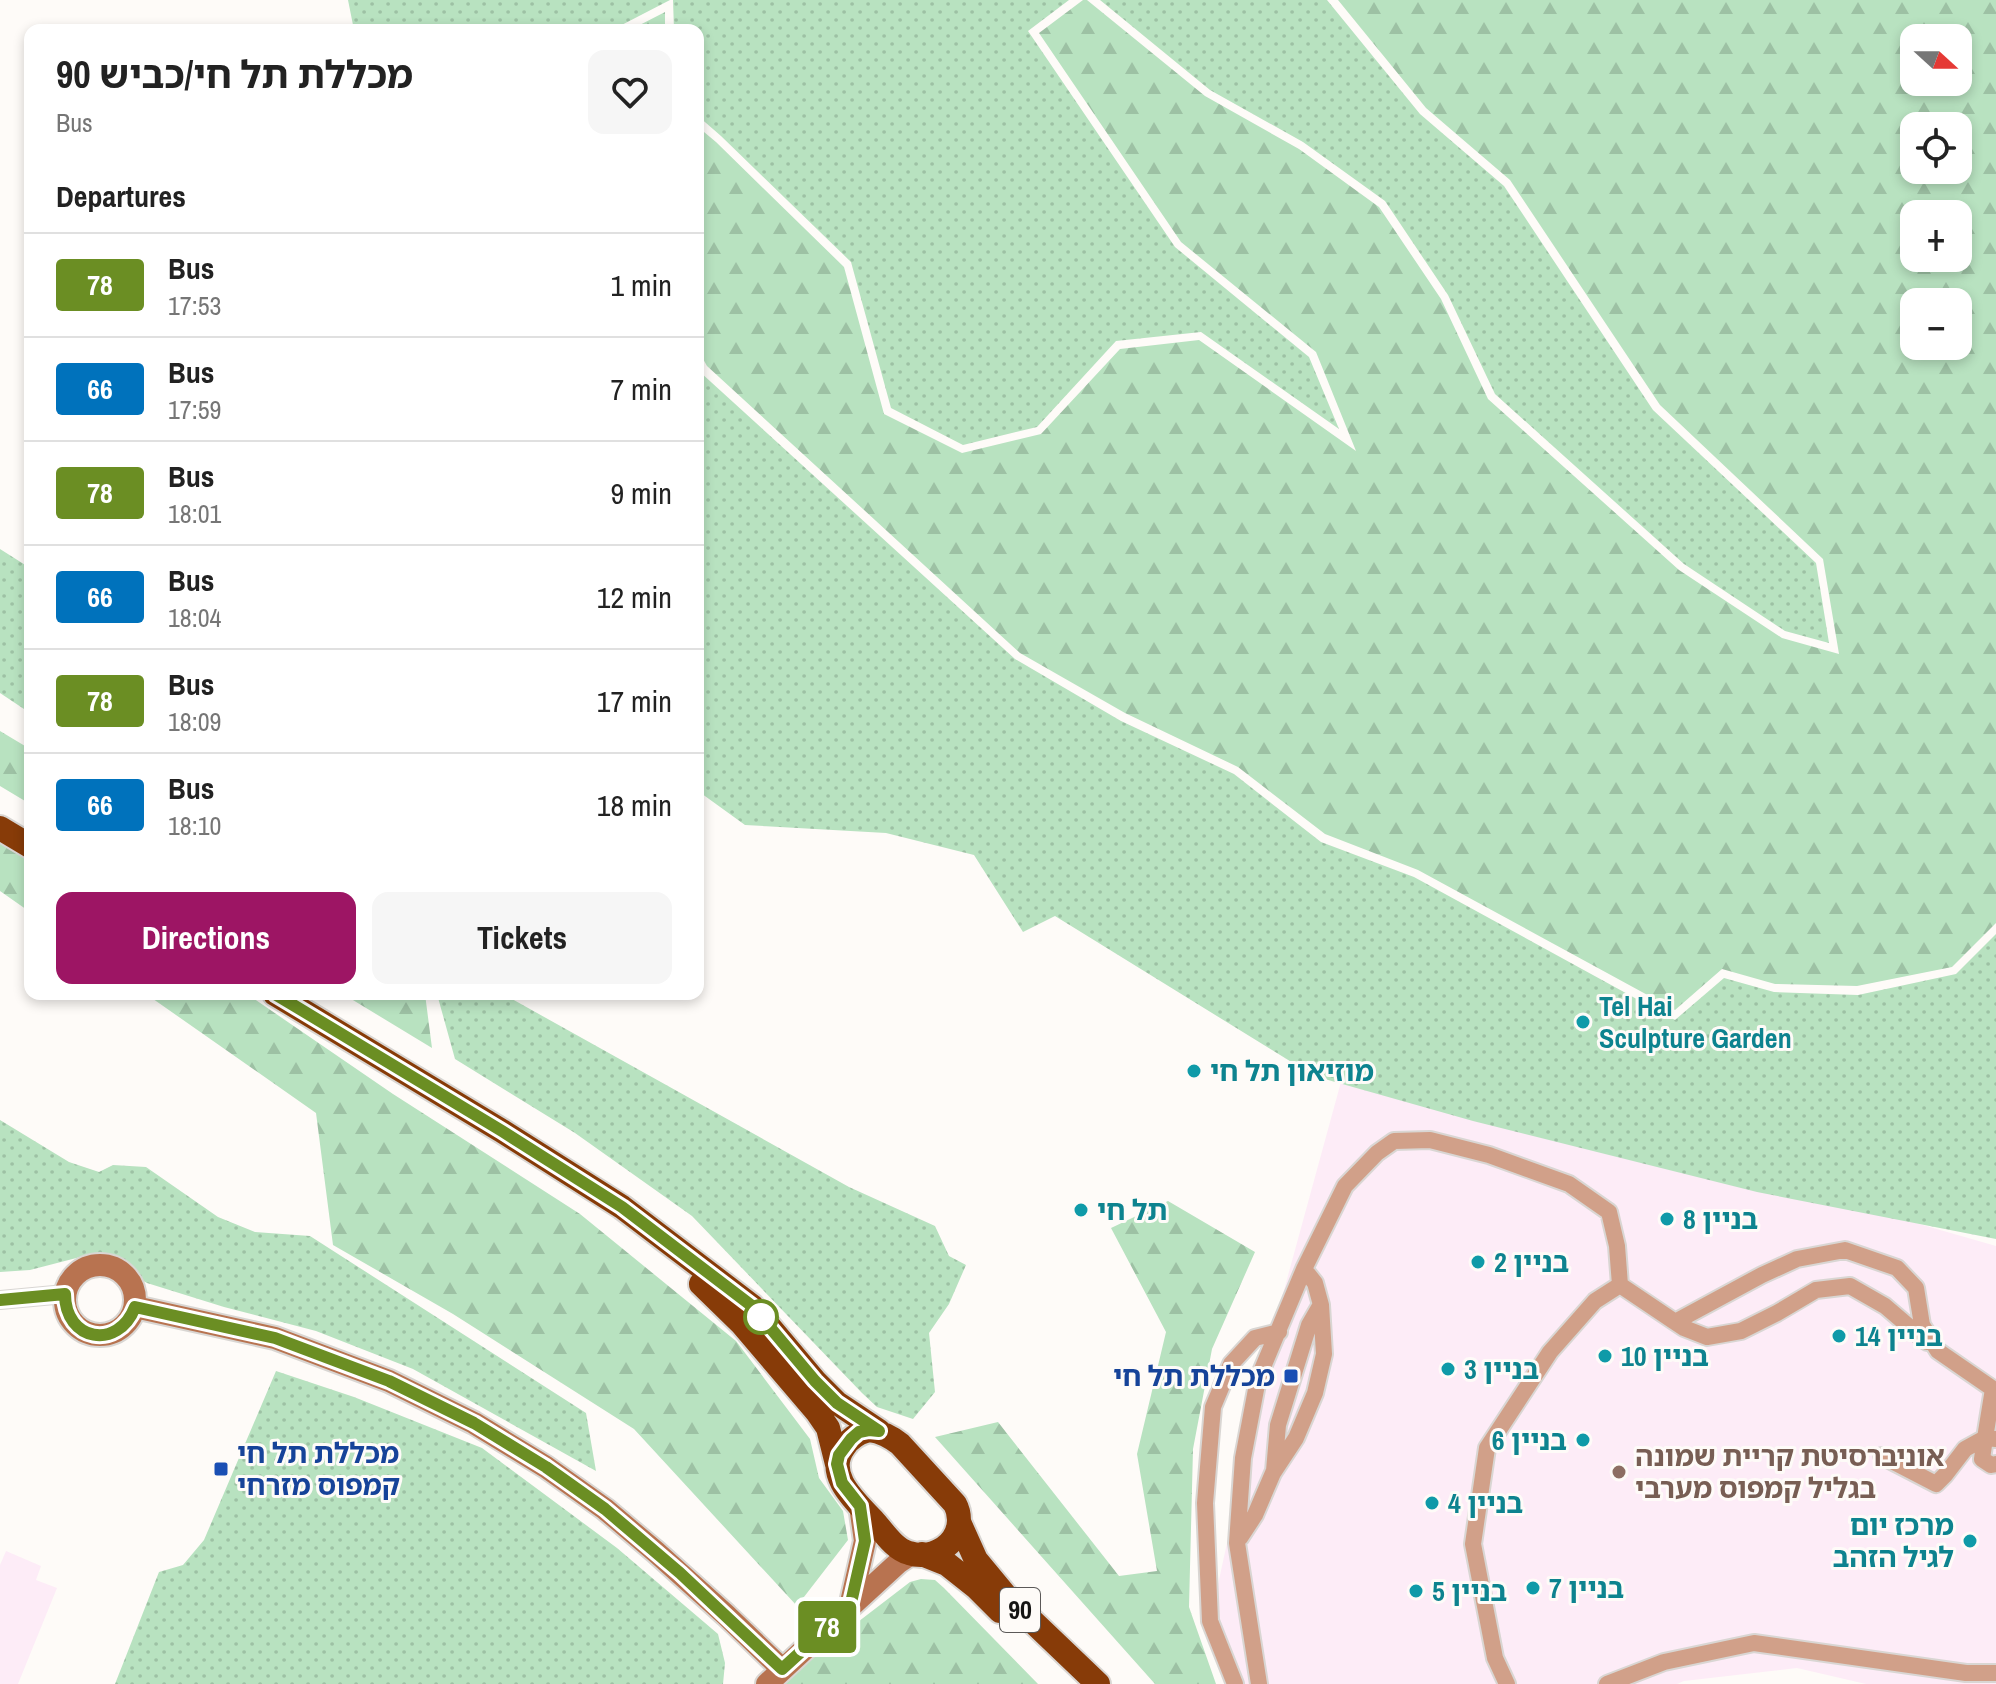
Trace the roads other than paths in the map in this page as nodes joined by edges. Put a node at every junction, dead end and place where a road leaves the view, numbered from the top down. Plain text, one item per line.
1 (0, 828) edge
2 (24, 842) edge
3 (285, 1000) edge
4 (622, 1207) junction
5 (1304, 1269) junction
6 (1620, 1285) junction
7 (65, 1294) junction
8 (0, 1300) edge
9 (1321, 1305) junction
10 (135, 1307) junction
11 (1675, 1322) junction
12 (1279, 1332) junction
13 (1938, 1351) junction
14 (879, 1431) junction
15 (1991, 1438) edge
16 (1882, 1456) dead end
17 (837, 1464) junction
18 (1996, 1464) edge
19 (1273, 1473) junction
20 (860, 1506) junction
21 (959, 1522) junction
22 (1237, 1543) junction
23 (917, 1554) junction
24 (850, 1607) junction
25 (1996, 1673) edge
26 (775, 1677) edge
27 (1075, 1684) edge
28 (1098, 1684) edge
29 (1235, 1684) edge
30 (1259, 1684) edge
31 (1507, 1684) edge
32 (1607, 1684) edge

1 - 2 highway
3 - 4 highway, 90
4 - 14 highway, 90
4 - 17 highway, 90
5 - 6 street
5 - 9 street
5 - 12 street
6 - 11 street
6 - 31 street
7 - 8 street
7 - 10 street
7 - 10 street
9 - 19 street
9 - 19 street
10 - 26 street
11 - 13 street
11 - 13 street
12 - 22 street
12 - 29 street
13 - 15 street
14 - 17 highway
14 - 21 highway, 90
15 - 16 street
15 - 18 street
17 - 20 highway, 90
19 - 22 street
20 - 23 highway, 90
20 - 24 street
21 - 23 highway
21 - 28 highway, 90
22 - 30 street
23 - 24 street
23 - 27 highway, 90
24 - 26 street
25 - 32 street

